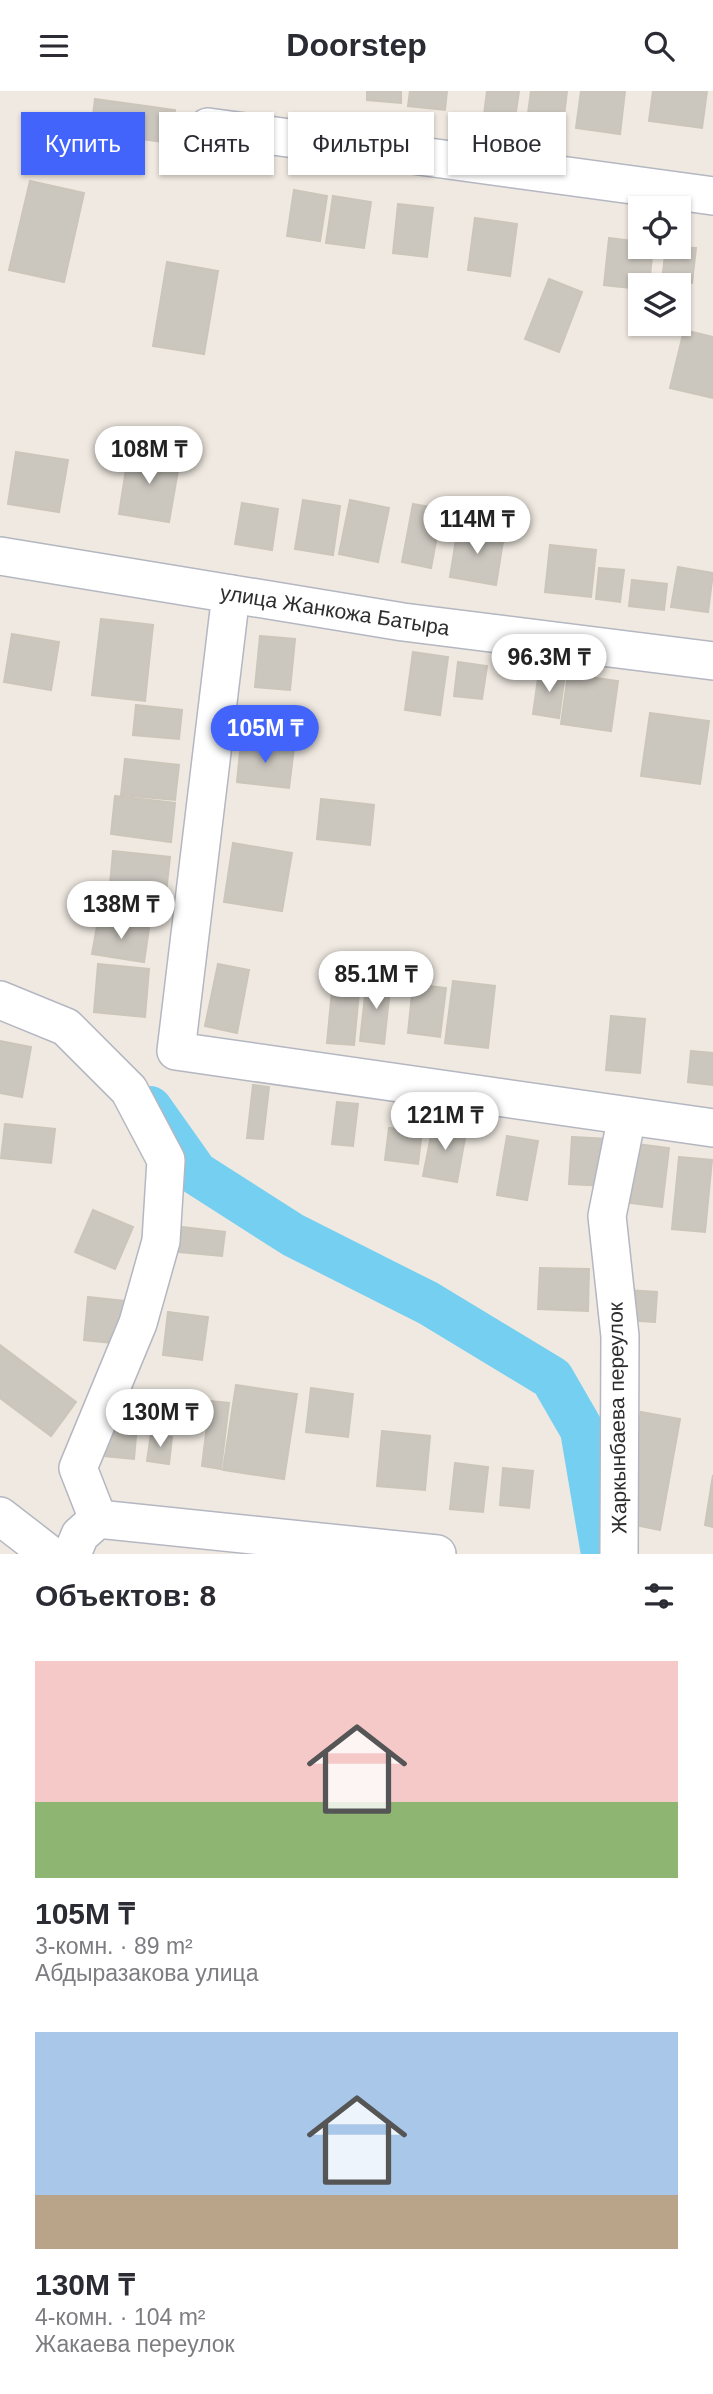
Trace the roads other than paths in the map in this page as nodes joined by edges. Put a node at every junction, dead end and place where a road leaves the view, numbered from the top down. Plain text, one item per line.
1 (274, 136) edge
2 (713, 196) edge
3 (0, 556) edge
4 (231, 594) junction
5 (713, 661) edge
6 (0, 1000) edge
7 (627, 1116) junction
8 (713, 1128) edge
9 (0, 1516) edge
10 (98, 1518) junction
11 (49, 1554) edge
12 (72, 1554) edge
13 (437, 1554) edge
14 (619, 1554) edge

1 - 2 street
3 - 4 street, улица Жанкожа Батыра
4 - 5 street, улица Жанкожа Батыра
4 - 7 street
6 - 10 street
7 - 8 street
7 - 14 street, Жаркынбаева переулок
9 - 11 street
10 - 12 street
10 - 13 street

